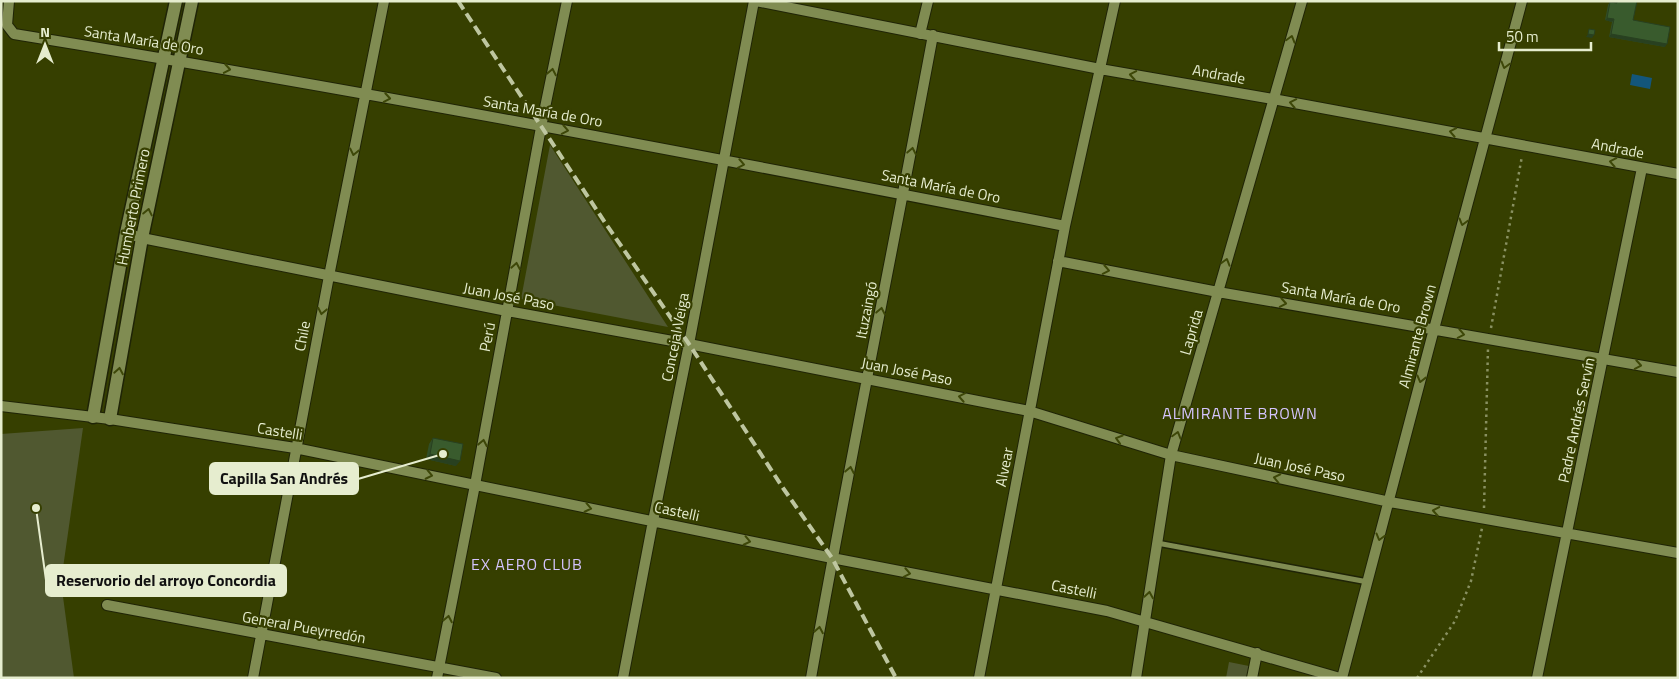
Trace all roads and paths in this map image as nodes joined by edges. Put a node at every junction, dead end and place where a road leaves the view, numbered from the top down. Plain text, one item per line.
1 (9, 1) edge
2 (176, 1) edge
3 (192, 1) edge
4 (384, 1) edge
5 (566, 1) edge
6 (755, 1) edge
7 (928, 1) edge
8 (1115, 1) edge
9 (1302, 1) edge
10 (1522, 1) edge
11 (920, 34) junction
12 (933, 35) junction
13 (164, 58) junction
14 (180, 61) junction
15 (1100, 69) junction
16 (366, 94) junction
17 (1273, 99) junction
18 (541, 126) junction
19 (1486, 138) junction
20 (724, 160) junction
21 (1642, 168) junction
22 (1678, 174) edge
23 (903, 194) junction
24 (1065, 226) junction
25 (126, 233) junction
26 (142, 238) junction
27 (1058, 261) junction
28 (328, 276) junction
29 (1218, 292) junction
30 (507, 311) junction
31 (1434, 329) junction
32 (689, 344) junction
33 (1604, 359) junction
34 (1678, 372) edge
35 (868, 379) junction
36 (1, 406) edge
37 (1030, 411) junction
38 (93, 417) junction
39 (110, 419) junction
40 (296, 448) junction
41 (1171, 455) junction
42 (475, 485) junction
43 (1390, 502) junction
44 (1484, 519) junction
45 (653, 521) junction
46 (1567, 534) junction
47 (1157, 543) junction
48 (1678, 553) edge
49 (832, 558) junction
50 (1368, 582) junction
51 (995, 590) junction
52 (107, 605) dead end
53 (1144, 621) junction
54 (261, 634) junction
55 (1256, 653) junction
56 (438, 672) edge
57 (253, 678) edge
58 (496, 678) edge
59 (623, 678) edge
60 (811, 678) edge
61 (979, 678) edge
62 (1136, 678) edge
63 (1252, 678) edge
64 (1341, 678) edge
65 (1417, 678) edge
66 (1538, 678) edge

1 - 13 street, Santa María de Oro
2 - 13 street, Humberto Primero
3 - 14 street, Humberto Primero
4 - 16 street, Chile
18 -> 5 street, Perú
6 - 11 street, Andrade
6 - 20 street, Concejal Veiga
7 - 11 street
8 - 15 street, Alvear
17 -> 9 street, Laprida
10 -> 19 street, Almirante Brown
11 - 12 street, Andrade
12 - 15 street, Andrade
23 -> 12 street, Ituzaingó
13 - 14 street, Santa María de Oro
13 - 25 street, Humberto Primero
14 -> 16 street, Santa María de Oro
26 -> 14 street, Humberto Primero
17 -> 15 street, Andrade
15 - 24 street, Alvear
16 -> 18 street, Santa María de Oro
16 -> 28 street, Chile
19 -> 17 street, Andrade
29 -> 17 street, Laprida
18 -> 20 street, Santa María de Oro
30 -> 18 street, Perú
21 -> 19 street, Andrade
19 -> 31 street, Almirante Brown
20 -> 23 street, Santa María de Oro
20 - 32 street, Concejal Veiga
21 - 22 street, Andrade
21 - 33 street, Padre Andrés Servín
23 - 24 street, Santa María de Oro
35 -> 23 street, Ituzaingó
24 - 27 street, Alvear
25 - 26 street, Juan José Paso
25 - 38 street, Humberto Primero
26 - 28 street, Juan José Paso
39 -> 26 street, Humberto Primero
27 -> 29 street, Santa María de Oro
27 - 37 street, Alvear
28 - 30 street, Juan José Paso
28 -> 40 street, Chile
29 -> 31 street, Santa María de Oro
41 -> 29 street, Laprida
30 - 32 street, Juan José Paso
42 -> 30 street, Perú
31 -> 33 street, Santa María de Oro
31 -> 43 street, Almirante Brown
32 - 35 street, Juan José Paso
32 - 45 street, Concejal Veiga
33 -> 34 street, Santa María de Oro
33 - 46 street, Padre Andrés Servín
37 -> 35 street, Juan José Paso
49 -> 35 street, Ituzaingó
36 - 38 street, Castelli
41 -> 37 street, Juan José Paso
37 - 51 street, Alvear
38 - 39 street, Castelli
39 - 40 street, Castelli
40 -> 42 street, Castelli
40 - 54 street, Chile
43 -> 41 street, Juan José Paso
41 - 47 street, Laprida
42 -> 45 street, Castelli
56 -> 42 street, Perú
44 -> 43 street, Juan José Paso
43 -> 50 street, Almirante Brown
44 - 46 street, Juan José Paso
44 - 65 path
45 -> 49 street, Castelli
45 - 59 street, Concejal Veiga
46 - 48 street, Juan José Paso
46 - 66 street, Padre Andrés Servín
47 - 50 lane
53 -> 47 street, Laprida
49 -> 51 street, Castelli
60 -> 49 street, Ituzaingó
50 - 64 street, Almirante Brown
51 - 53 street, Castelli
51 - 61 street, Alvear
52 - 54 street, General Pueyrredón
53 - 55 street, Castelli
53 - 62 street, Laprida
54 - 56 street, General Pueyrredón
54 - 57 street, Chile
55 - 63 street
55 - 64 street, Castelli
56 - 58 street, General Pueyrredón

